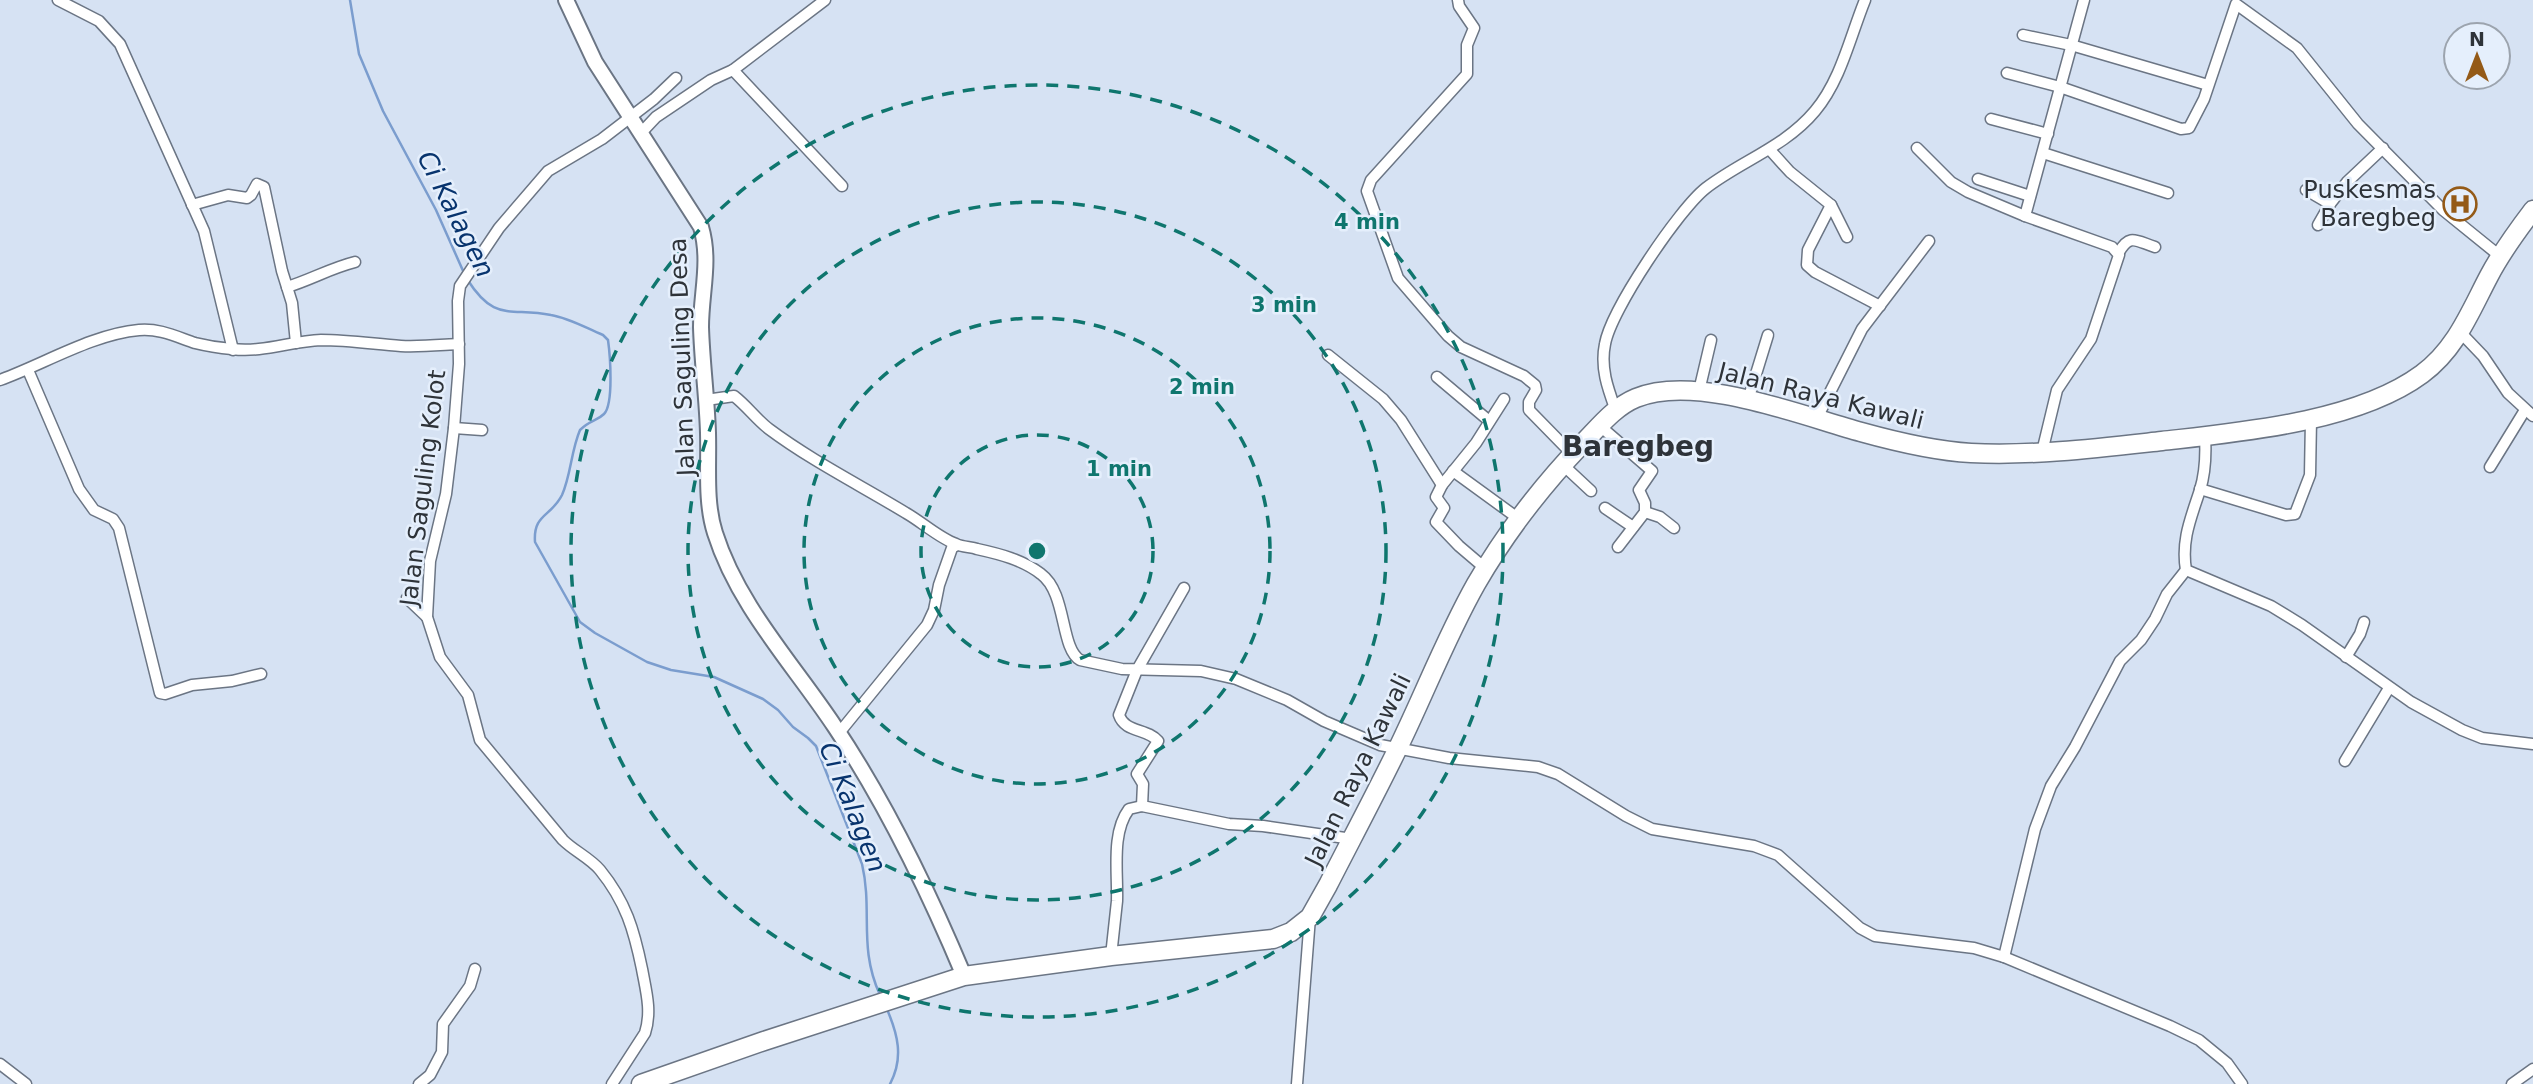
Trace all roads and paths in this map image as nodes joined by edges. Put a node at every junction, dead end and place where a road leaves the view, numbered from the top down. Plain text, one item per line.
1 (58, 0) edge
2 (565, 0) edge
3 (825, 0) edge
4 (1458, 0) edge
5 (1865, 0) edge
6 (2084, 0) edge
7 (2024, 35) dead end
8 (2071, 45) junction
9 (733, 70) junction
10 (2007, 73) dead end
11 (676, 78) dead end
12 (2208, 85) junction
13 (2060, 88) junction
14 (631, 118) junction
15 (1991, 118) dead end
16 (640, 134) junction
17 (2048, 134) junction
18 (1917, 148) dead end
19 (2383, 148) junction
20 (1770, 150) junction
21 (2043, 153) junction
22 (1978, 178) dead end
23 (842, 186) dead end
24 (2306, 190) dead end
25 (2168, 192) dead end
26 (2030, 196) junction
27 (2330, 204) junction
28 (192, 205) junction
29 (1831, 205) junction
30 (2533, 211) edge
31 (2025, 216) junction
32 (2318, 225) dead end
33 (1847, 237) dead end
34 (1930, 241) dead end
35 (2155, 247) dead end
36 (2119, 252) junction
37 (2501, 257) junction
38 (355, 262) dead end
39 (287, 287) junction
40 (1880, 306) junction
41 (2460, 333) junction
42 (1768, 335) dead end
43 (1711, 340) dead end
44 (296, 343) junction
45 (459, 344) junction
46 (233, 350) junction
47 (1328, 355) dead end
48 (29, 370) junction
49 (1437, 377) dead end
50 (0, 380) edge
51 (1699, 391) junction
52 (1504, 399) dead end
53 (706, 400) junction
54 (1748, 400) junction
55 (1616, 411) junction
56 (2529, 413) edge
57 (2311, 419) junction
58 (1489, 420) junction
59 (1816, 420) junction
60 (1600, 426) junction
61 (454, 428) junction
62 (482, 430) dead end
63 (2205, 436) junction
64 (2042, 452) junction
65 (1567, 459) junction
66 (2490, 467) dead end
67 (1453, 471) junction
68 (1442, 485) junction
69 (2200, 489) junction
70 (1591, 491) dead end
71 (1605, 508) dead end
72 (1645, 512) junction
73 (1518, 519) junction
74 (1633, 527) junction
75 (1674, 528) dead end
76 (957, 545) junction
77 (1618, 547) dead end
78 (1486, 569) junction
79 (2186, 570) junction
80 (1184, 588) dead end
81 (407, 598) dead end
82 (427, 617) junction
83 (2364, 622) dead end
84 (2346, 657) junction
85 (1137, 670) junction
86 (261, 674) dead end
87 (2389, 688) junction
88 (839, 733) junction
89 (2533, 744) edge
90 (1397, 749) junction
91 (2345, 761) dead end
92 (1142, 806) junction
93 (1352, 839) junction
94 (1310, 917) junction
95 (1111, 956) junction
96 (2004, 957) junction
97 (475, 969) dead end
98 (964, 976) junction
99 (0, 1064) edge
100 (2533, 1069) edge
101 (26, 1084) edge
102 (419, 1084) edge
103 (612, 1084) edge
104 (640, 1084) edge
105 (1297, 1084) edge
106 (2242, 1084) edge
107 (2512, 1084) edge

1 - 28 street
2 - 14 street, Jalan Saguling Desa
3 - 9 street
4 - 65 street
5 - 20 street
6 - 8 street
7 - 8 street
8 - 12 street
8 - 13 street
9 - 16 street
9 - 23 street
10 - 13 street
11 - 14 street, Jalan Saguling Kolot
12 - 13 street
12 - 19 street
13 - 17 street
14 - 16 street, Jalan Saguling Desa
14 - 45 street, Jalan Saguling Kolot
15 - 17 street
16 - 53 street, Jalan Saguling Desa
17 - 21 street
18 - 31 street
19 - 27 street
19 - 37 street
20 - 29 street
20 - 55 street
21 - 25 street
21 - 26 street
22 - 26 street
24 - 27 street
26 - 31 street
27 - 32 street
28 - 39 street
28 - 46 street
29 - 33 street
29 - 40 street
30 - 37 highway, Jalan Raya Kawali
31 - 36 street
34 - 40 street
35 - 36 street
36 - 64 street
37 - 41 highway, Jalan Raya Kawali
38 - 39 street
39 - 44 street
40 - 59 street
41 - 56 street
41 - 57 highway, Jalan Raya Kawali
42 - 54 street
43 - 51 street
44 - 45 street
44 - 46 street
45 - 61 street, Jalan Saguling Kolot
46 - 48 street
47 - 68 street
48 - 50 street
48 - 86 street
49 - 58 street
51 - 54 highway, Jalan Raya Kawali
51 - 55 highway, Jalan Raya Kawali
52 - 58 street
53 - 76 street
53 - 88 street, Jalan Saguling Desa
54 - 59 highway, Jalan Raya Kawali
55 - 60 highway, Jalan Raya Kawali
56 - 66 street
57 - 63 highway, Jalan Raya Kawali
57 - 69 street
58 - 67 street
59 - 64 highway, Jalan Raya Kawali
60 - 65 highway, Jalan Raya Kawali
60 - 72 street
61 - 62 street
61 - 82 street, Jalan Saguling Kolot
63 - 64 highway, Jalan Raya Kawali
63 - 69 street
65 - 70 street
65 - 73 highway, Jalan Raya Kawali
67 - 68 street
67 - 73 street
68 - 78 street
69 - 79 street
71 - 74 street
72 - 74 street
72 - 75 street
73 - 78 highway, Jalan Raya Kawali
74 - 77 street
76 - 85 street
76 - 88 street
78 - 90 highway, Jalan Raya Kawali
79 - 84 street
79 - 96 street
80 - 85 street
81 - 82 street
82 - 103 street, Jalan Saguling Kolot
83 - 84 street
84 - 87 street
85 - 90 street
85 - 92 street
87 - 89 street
87 - 91 street
88 - 98 street, Jalan Saguling Desa
90 - 93 highway, Jalan Raya Kawali
90 - 96 street
92 - 93 street
92 - 95 street
93 - 94 highway, Jalan Raya Kawali
94 - 95 highway, Jalan Raya Kawali
94 - 105 street
95 - 98 highway, Jalan Raya Kawali
96 - 106 street
97 - 102 street
98 - 104 highway, Jalan Raya Kawali
99 - 101 street
100 - 107 street

